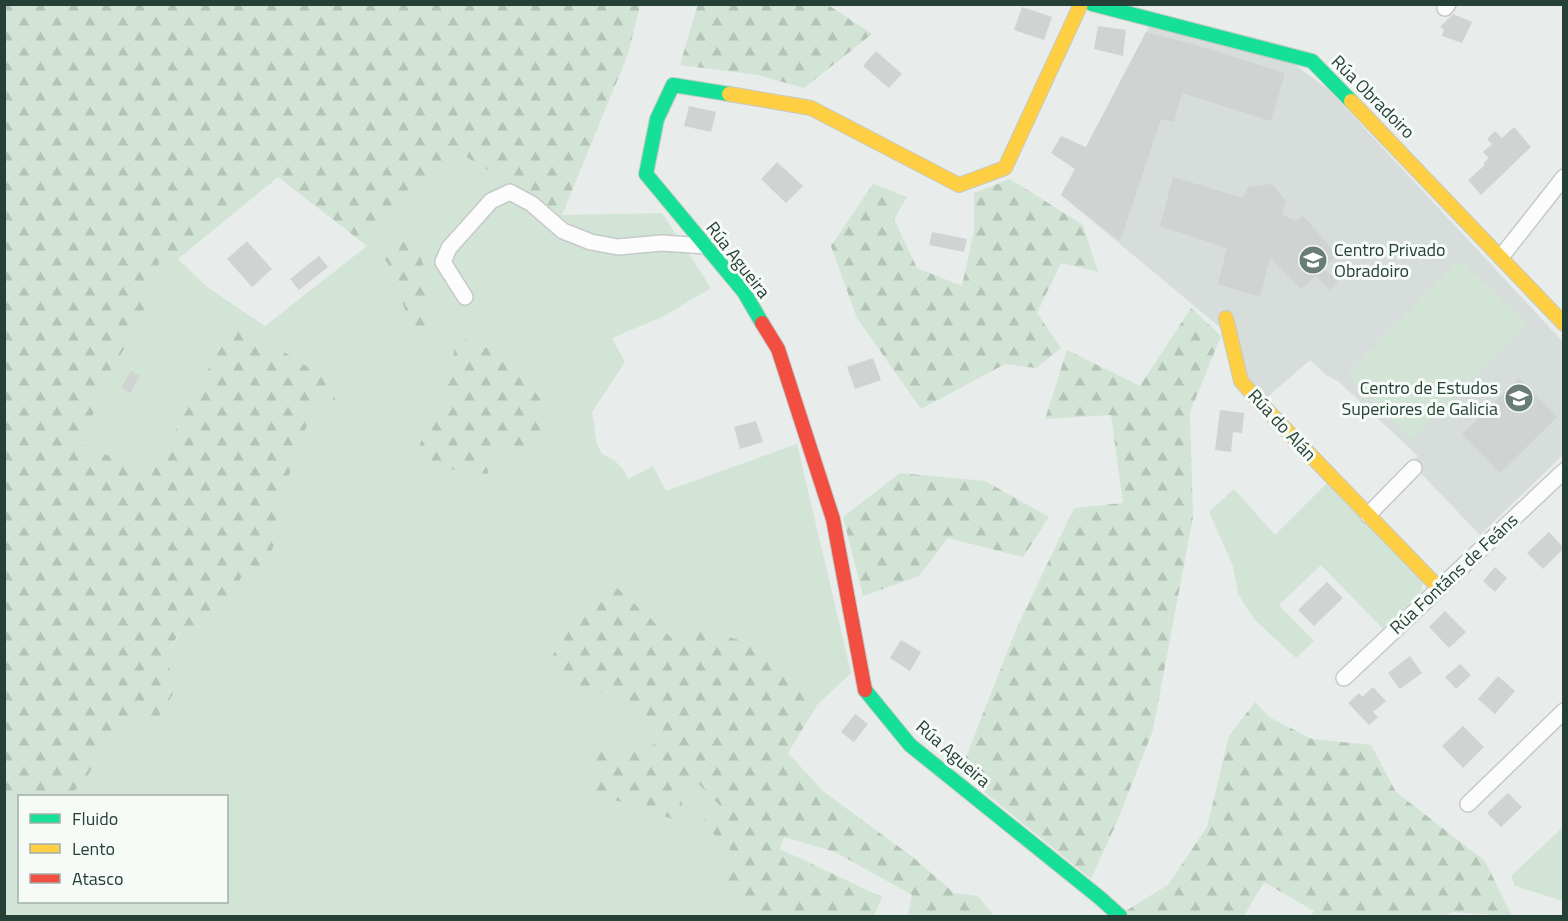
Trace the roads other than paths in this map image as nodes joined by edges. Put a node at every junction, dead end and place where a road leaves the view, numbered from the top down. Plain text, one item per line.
1 (1081, 4) edge
2 (1092, 4) edge
3 (1563, 177) edge
4 (706, 246) junction
5 (1502, 257) junction
6 (465, 297) dead end
7 (1226, 318) dead end
8 (1563, 324) edge
9 (1414, 468) dead end
10 (1563, 471) edge
11 (1368, 514) junction
12 (1439, 588) junction
13 (1344, 678) dead end
14 (1563, 711) edge
15 (1468, 804) dead end
16 (1120, 916) edge

1 - 4 street, Rúa Agueira
2 - 5 street, Rúa Obradoiro
3 - 5 street
4 - 6 street
4 - 16 street, Rúa Agueira
5 - 8 street, Rúa Obradoiro
7 - 11 street, Rúa do Alán
9 - 11 street
10 - 12 street, Rúa Fontáns de Feáns
11 - 12 street, Rúa do Alán
12 - 13 street, Rúa Fontáns de Feáns
14 - 15 street

